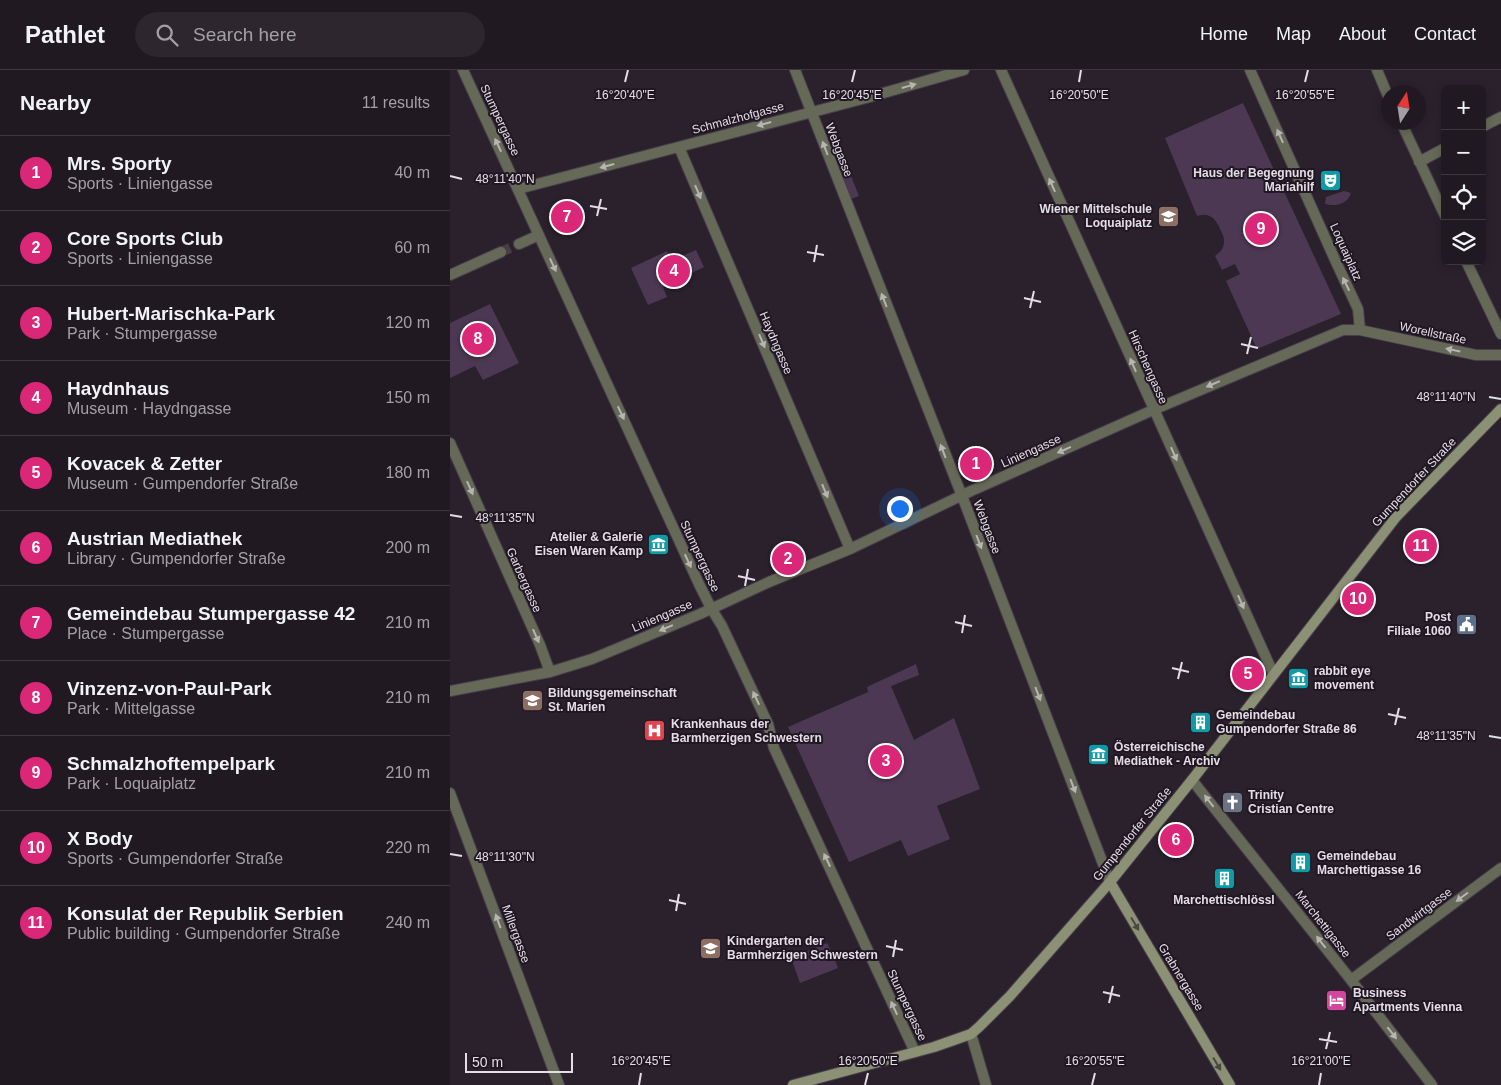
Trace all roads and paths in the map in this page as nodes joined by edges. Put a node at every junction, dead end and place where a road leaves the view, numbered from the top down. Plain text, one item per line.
1 (463, 70) edge
2 (795, 70) edge
3 (964, 70) edge
4 (1001, 70) edge
5 (1250, 70) edge
6 (1377, 70) edge
7 (1383, 85) edge
8 (812, 112) junction
9 (1501, 117) edge
10 (1486, 125) edge
11 (1405, 130) edge
12 (679, 147) junction
13 (1441, 150) edge
14 (1419, 162) junction
15 (518, 189) junction
16 (1441, 208) edge
17 (539, 235) junction
18 (519, 244) tunnel mouth
19 (501, 252) tunnel mouth
20 (1468, 265) edge
21 (450, 275) edge
22 (1360, 330) junction
23 (1501, 334) edge
24 (1501, 355) edge
25 (1501, 409) edge
26 (1153, 410) junction
27 (450, 443) edge
28 (962, 496) junction
29 (850, 549) junction
30 (711, 608) junction
31 (550, 672) junction
32 (1273, 673) junction
33 (450, 692) edge
34 (1192, 780) junction
35 (450, 792) edge
36 (1501, 868) edge
37 (1110, 882) junction
38 (1351, 980) junction
39 (971, 1034) junction
40 (915, 1052) junction
41 (559, 1085) edge
42 (792, 1085) edge
43 (986, 1085) edge
44 (1230, 1085) edge
45 (1432, 1085) edge

15 -> 1 street, Stumpergasse
2 - 8 street, Webgasse
8 -> 3 street, Schmalzhofgasse
26 -> 4 street, Hirschengasse
22 -> 5 street, Loquaiplatz
6 - 7 street
8 -> 12 street, Schmalzhofgasse
28 -> 8 street, Webgasse
9 - 10 street
11 - 14 street
12 -> 15 street, Schmalzhofgasse
12 -> 29 street, Haydngasse
13 - 14 street
14 - 16 street
15 - 17 street, Stumpergasse
17 - 18 street
17 -> 30 street, Stumpergasse
19 - 21 street
20 - 23 street
24 -> 22 street, Worellstraße
22 -> 26 street, Liniengasse
25 - 32 street, Gumpendorfer Straße
26 -> 28 street, Liniengasse
26 -> 32 street, Hirschengasse
27 -> 31 street, Garbergasse
28 - 29 street, Liniengasse
28 -> 37 street, Webgasse
29 - 30 street, Liniengasse
30 -> 31 street, Liniengasse
40 -> 30 street, Stumpergasse
31 - 33 street, Liniengasse
32 - 34 street, Gumpendorfer Straße
34 - 37 street, Gumpendorfer Straße
38 -> 34 street, Marchettigasse
41 -> 35 street, Millergasse
36 -> 38 street, Sandwirtgasse
37 - 39 street, Gumpendorfer Straße
37 -> 44 street, Grabnergasse
38 -> 45 street, Marchettigasse
39 - 40 street, Gumpendorfer Straße
39 - 43 street
40 - 42 street, Gumpendorfer Straße

